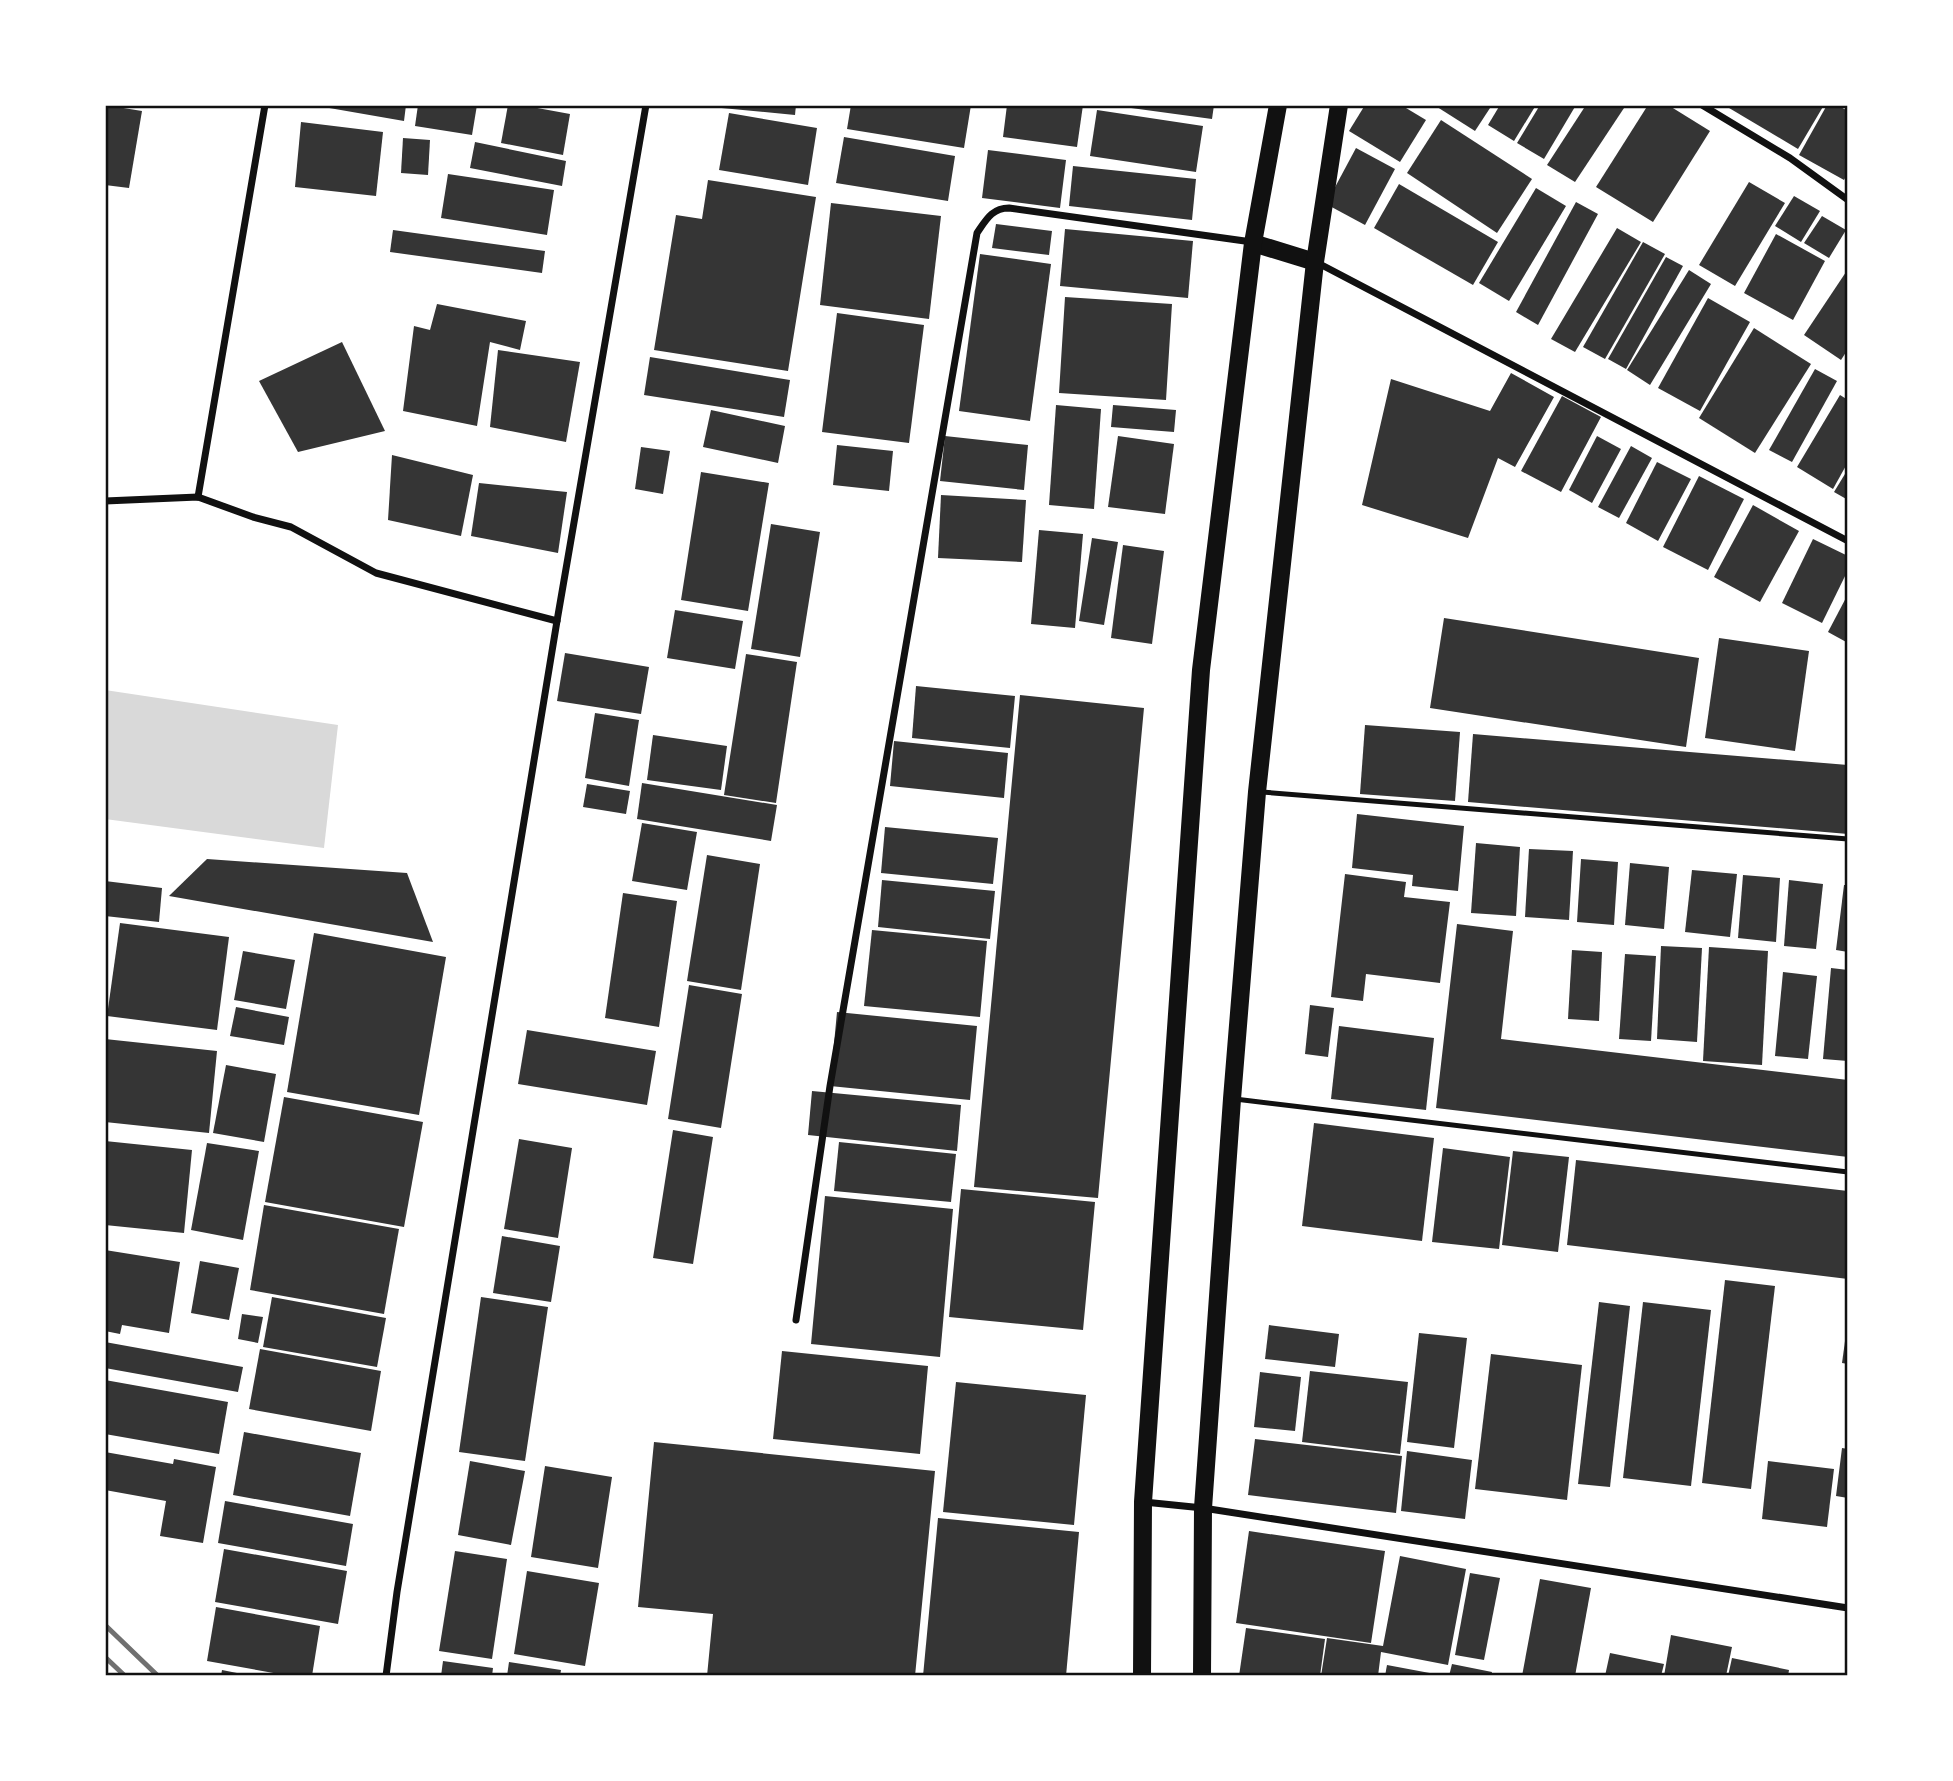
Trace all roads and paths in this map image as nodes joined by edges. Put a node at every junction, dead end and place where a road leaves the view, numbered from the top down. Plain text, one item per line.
1 (265, 105) edge
2 (646, 105) edge
3 (1278, 105) edge
4 (1339, 105) edge
5 (1702, 105) edge
6 (1848, 200) edge
7 (1253, 243) junction
8 (1315, 262) junction
9 (198, 497) junction
10 (105, 501) edge
11 (1848, 541) edge
12 (556, 621) junction
13 (1257, 792) junction
14 (1848, 839) edge
15 (1232, 1099) junction
16 (1848, 1172) edge
17 (796, 1320) dead end
18 (1143, 1502) junction
19 (1203, 1508) junction
20 (1848, 1608) edge
21 (386, 1676) edge
22 (1142, 1676) edge
23 (1202, 1676) edge

1 - 9 street
2 - 12 street
3 - 7 main road
4 - 8 main road
5 - 6 street
7 - 8 main road
7 - 17 street
7 - 18 main road
8 - 11 street
8 - 13 main road
9 - 10 street
9 - 12 street
12 - 21 street
13 - 14 lane
13 - 15 main road
15 - 16 lane
15 - 19 main road
18 - 19 street
18 - 22 main road
19 - 20 street
19 - 23 main road

